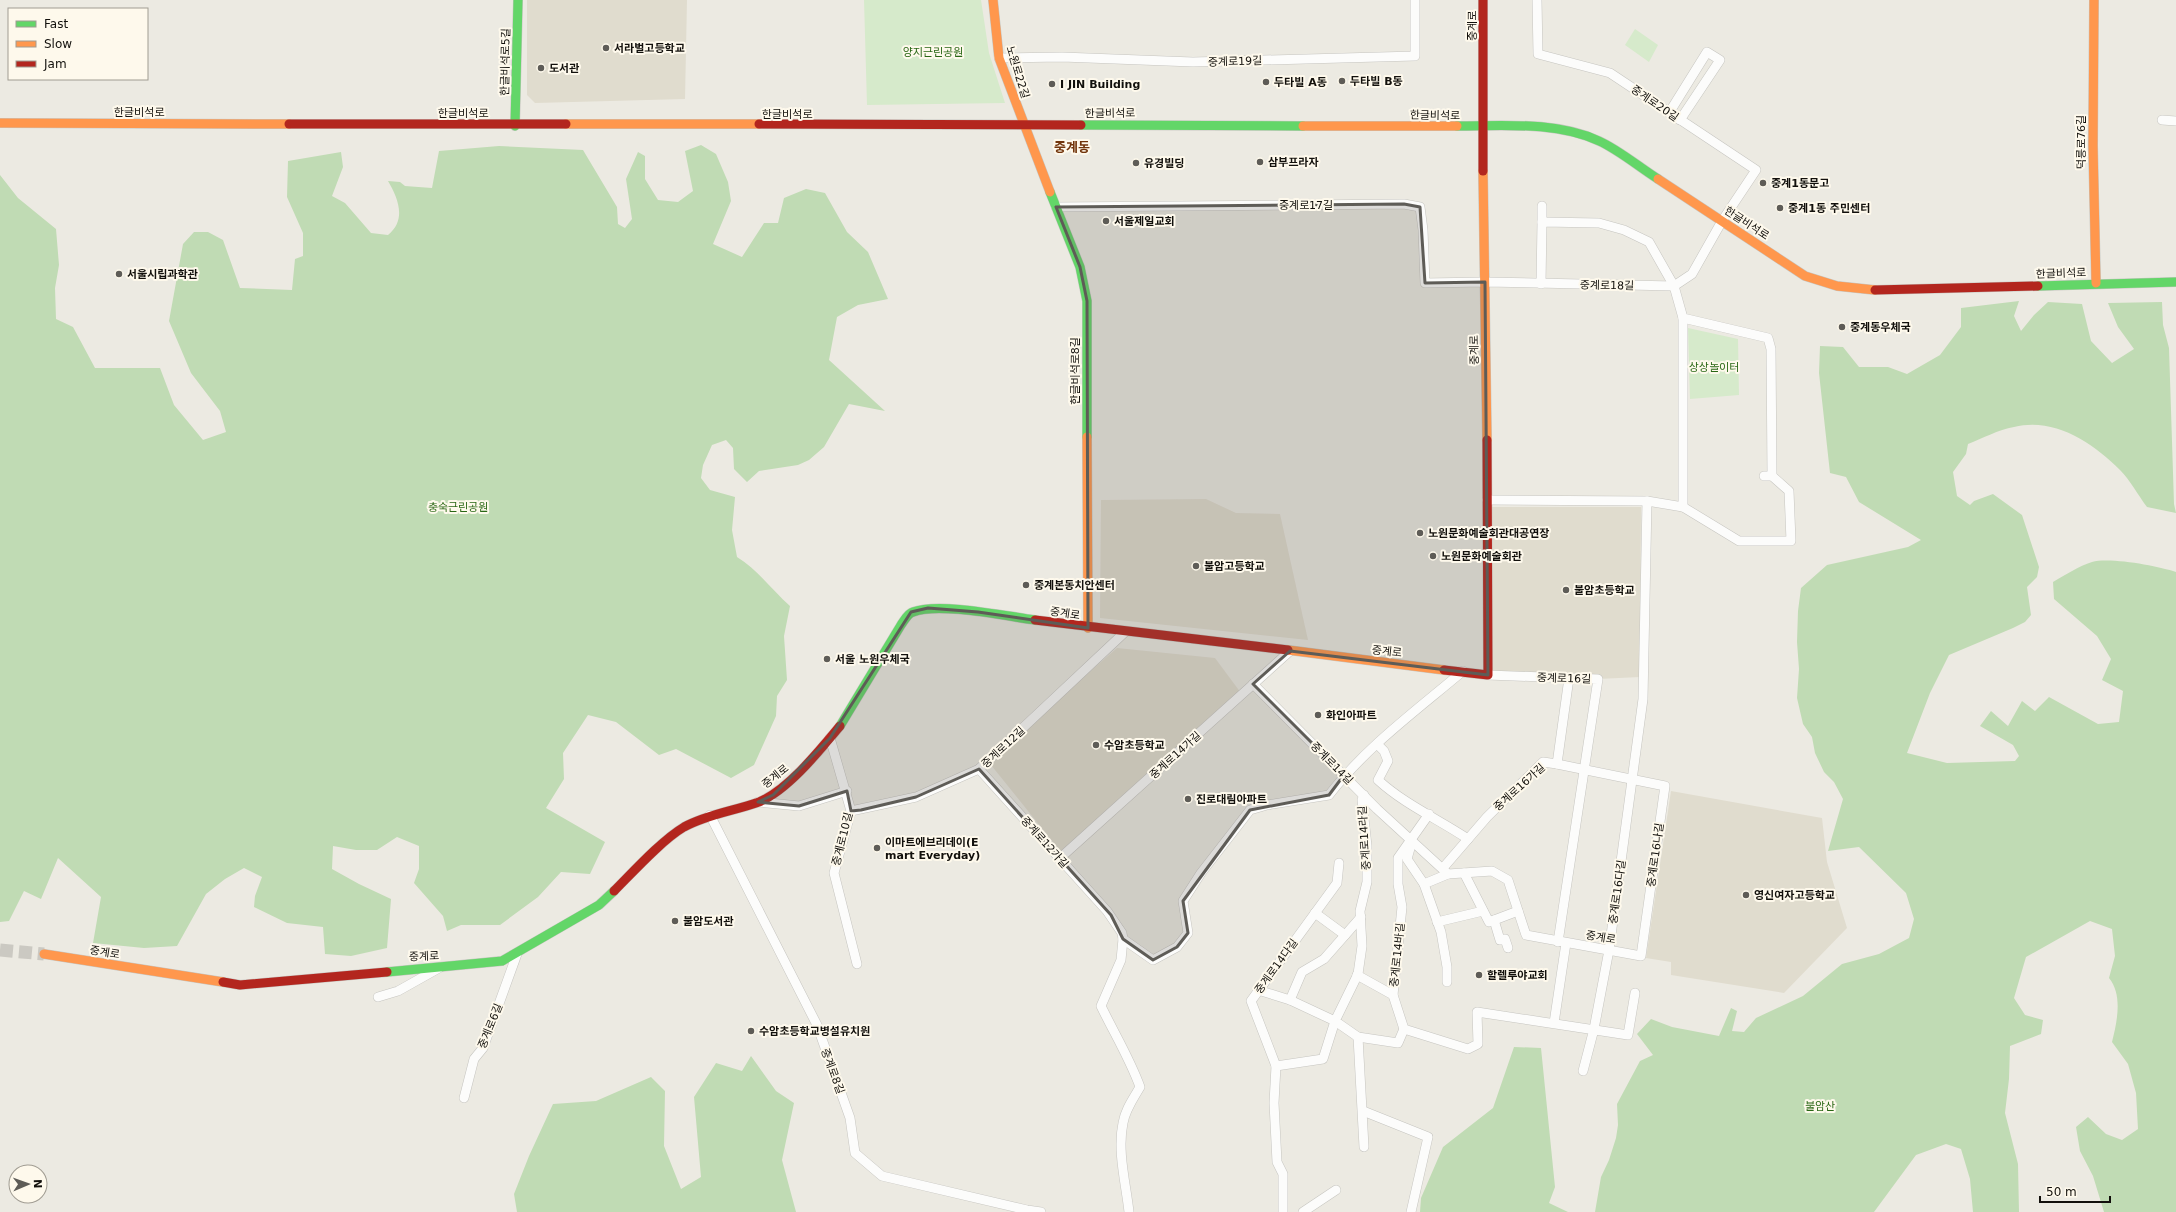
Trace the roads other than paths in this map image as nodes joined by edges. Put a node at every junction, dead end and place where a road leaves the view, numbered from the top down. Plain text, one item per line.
1 (518, 0) edge
2 (992, 0) edge
3 (1415, 0) edge
4 (1483, 0) edge
5 (1538, 0) edge
6 (2094, 0) edge
7 (999, 58) junction
8 (1669, 113) junction
9 (1680, 120) junction
10 (2162, 120) dead end
11 (2176, 121) edge
12 (0, 123) edge
13 (1023, 125) junction
14 (515, 126) junction
15 (1482, 128) junction
16 (1542, 206) dead end
17 (1056, 207) junction
18 (1722, 221) junction
19 (1542, 222) junction
20 (1485, 282) junction
21 (2176, 282) edge
22 (2096, 283) junction
23 (1541, 284) junction
24 (1674, 286) junction
25 (1683, 318) junction
26 (1487, 500) junction
27 (1647, 501) junction
28 (1683, 507) junction
29 (1088, 628) junction
30 (1125, 632) junction
31 (1290, 651) junction
32 (1463, 671) junction
33 (1488, 675) junction
34 (1569, 678) junction
35 (1253, 684) junction
36 (830, 738) junction
37 (1377, 744) junction
38 (1557, 764) junction
39 (979, 769) junction
40 (1585, 769) junction
41 (1344, 775) junction
42 (1633, 779) junction
43 (847, 791) junction
44 (1364, 795) junction
45 (758, 802) junction
46 (851, 811) junction
47 (1429, 814) junction
48 (710, 815) junction
49 (1468, 839) junction
50 (1412, 840) junction
51 (1060, 859) junction
52 (1339, 863) dead end
53 (1445, 871) junction
54 (1464, 873) junction
55 (1424, 884) junction
56 (1483, 911) junction
57 (1518, 911) junction
58 (1315, 913) junction
59 (1360, 917) junction
60 (1494, 920) junction
61 (1437, 922) junction
62 (1345, 935) junction
63 (1123, 940) junction
64 (1562, 942) junction
65 (1508, 948) dead end
66 (1609, 950) junction
67 (44, 954) tunnel mouth
68 (517, 954) junction
69 (1641, 956) joint
70 (857, 964) dead end
71 (440, 968) junction
72 (1357, 975) junction
73 (1447, 982) dead end
74 (1258, 990) junction
75 (1635, 993) dead end
76 (1393, 995) junction
77 (378, 997) dead end
78 (1290, 1000) junction
79 (1335, 1021) junction
80 (1554, 1023) junction
81 (1404, 1029) junction
82 (1594, 1029) junction
83 (1358, 1037) junction
84 (1276, 1066) junction
85 (1583, 1071) dead end
86 (464, 1098) dead end
87 (1363, 1111) junction
88 (1364, 1147) dead end
89 (1336, 1190) dead end
90 (1041, 1212) edge
91 (1129, 1212) edge
92 (1283, 1212) edge
93 (1303, 1212) edge
94 (1411, 1212) edge

1 - 14 street, 한글비석로5길
2 - 7 street, 노원로22길
3 - 7 street, 중계로19길
4 - 15 street, 중계로
5 - 8 street, 중계로20길
6 - 22 street, 덕릉로76길
7 - 13 street, 노원로22길
8 - 9 street, 중계로20길
8 - 9 street
9 - 18 street, 중계로20길
10 - 11 street
12 - 14 street, 한글비석로
13 - 14 street, 한글비석로
13 - 15 street, 한글비석로
13 - 17 street, 한글비석로8길
15 - 18 street, 한글비석로
15 - 20 street, 중계로
16 - 19 street
17 - 20 street, 중계로17길
17 - 29 street, 한글비석로8길
18 - 22 street, 한글비석로
18 - 24 street
19 - 23 street
19 - 24 street
20 - 23 street, 중계로18길
20 - 26 street, 중계로
21 - 22 street, 한글비석로
23 - 24 street, 중계로18길
24 - 25 street
25 - 28 street
25 - 28 street
26 - 27 street
26 - 33 street, 중계로
27 - 28 street
27 - 42 street
29 - 30 street, 중계로
29 - 36 street, 중계로
30 - 31 street, 중계로
30 - 39 street, 중계로12길
31 - 32 street, 중계로
31 - 35 street, 중계로14가길
32 - 33 street, 중계로
32 - 37 street
33 - 34 street, 중계로16길
34 - 38 street, 중계로16가길
34 - 40 street, 중계로16길
35 - 41 street, 중계로14길
35 - 51 street, 중계로14가길
36 - 43 street, 중계로10길
36 - 45 street, 중계로
37 - 41 street
37 - 47 street
38 - 40 street
38 - 49 street, 중계로16가길
39 - 46 street, 중계로12길
39 - 51 street, 중계로12가길
40 - 42 street, 중계로16나길
40 - 64 street, 중계로16길
41 - 44 street, 중계로14길
41 - 63 street
42 - 66 street, 중계로16다길
42 - 69 street, 중계로16나길
43 - 45 street, 중계로
43 - 46 street, 중계로10길
44 - 50 street, 중계로14길
44 - 59 street, 중계로14라길
45 - 48 street, 중계로
46 - 70 street, 중계로10길
47 - 49 street
47 - 50 street
48 - 68 street, 중계로
48 - 90 street, 중계로8길
49 - 53 street, 중계로16가길
50 - 53 street, 중계로14길
50 - 55 street
50 - 76 street, 중계로14바길
51 - 63 street, 중계로12가길
52 - 58 street, 중계로14다길
53 - 54 street
53 - 55 street
54 - 56 street
54 - 57 street
55 - 61 street
56 - 60 street
56 - 61 street
57 - 60 street
57 - 64 street
58 - 62 street
58 - 74 street, 중계로14다길
59 - 62 street
59 - 72 street, 중계로14라길
60 - 65 street
61 - 73 street
62 - 78 street
63 - 91 street
64 - 66 street, 중계로
64 - 80 street, 중계로16길
66 - 69 street, 중계로
66 - 82 street, 중계로16다길
67 - 71 street, 중계로
68 - 71 street, 중계로
68 - 86 street, 중계로6길
71 - 77 street
72 - 76 street
72 - 79 street, 중계로14라길
74 - 78 street
74 - 84 street, 중계로14다길
75 - 82 street
76 - 81 street, 중계로14바길
78 - 79 street
79 - 83 street
79 - 84 street, 중계로14라길
80 - 81 street
80 - 82 street
81 - 83 street
82 - 85 street, 중계로16다길
83 - 87 street
84 - 92 street, 중계로14다길
87 - 88 street
87 - 94 street
89 - 93 street

